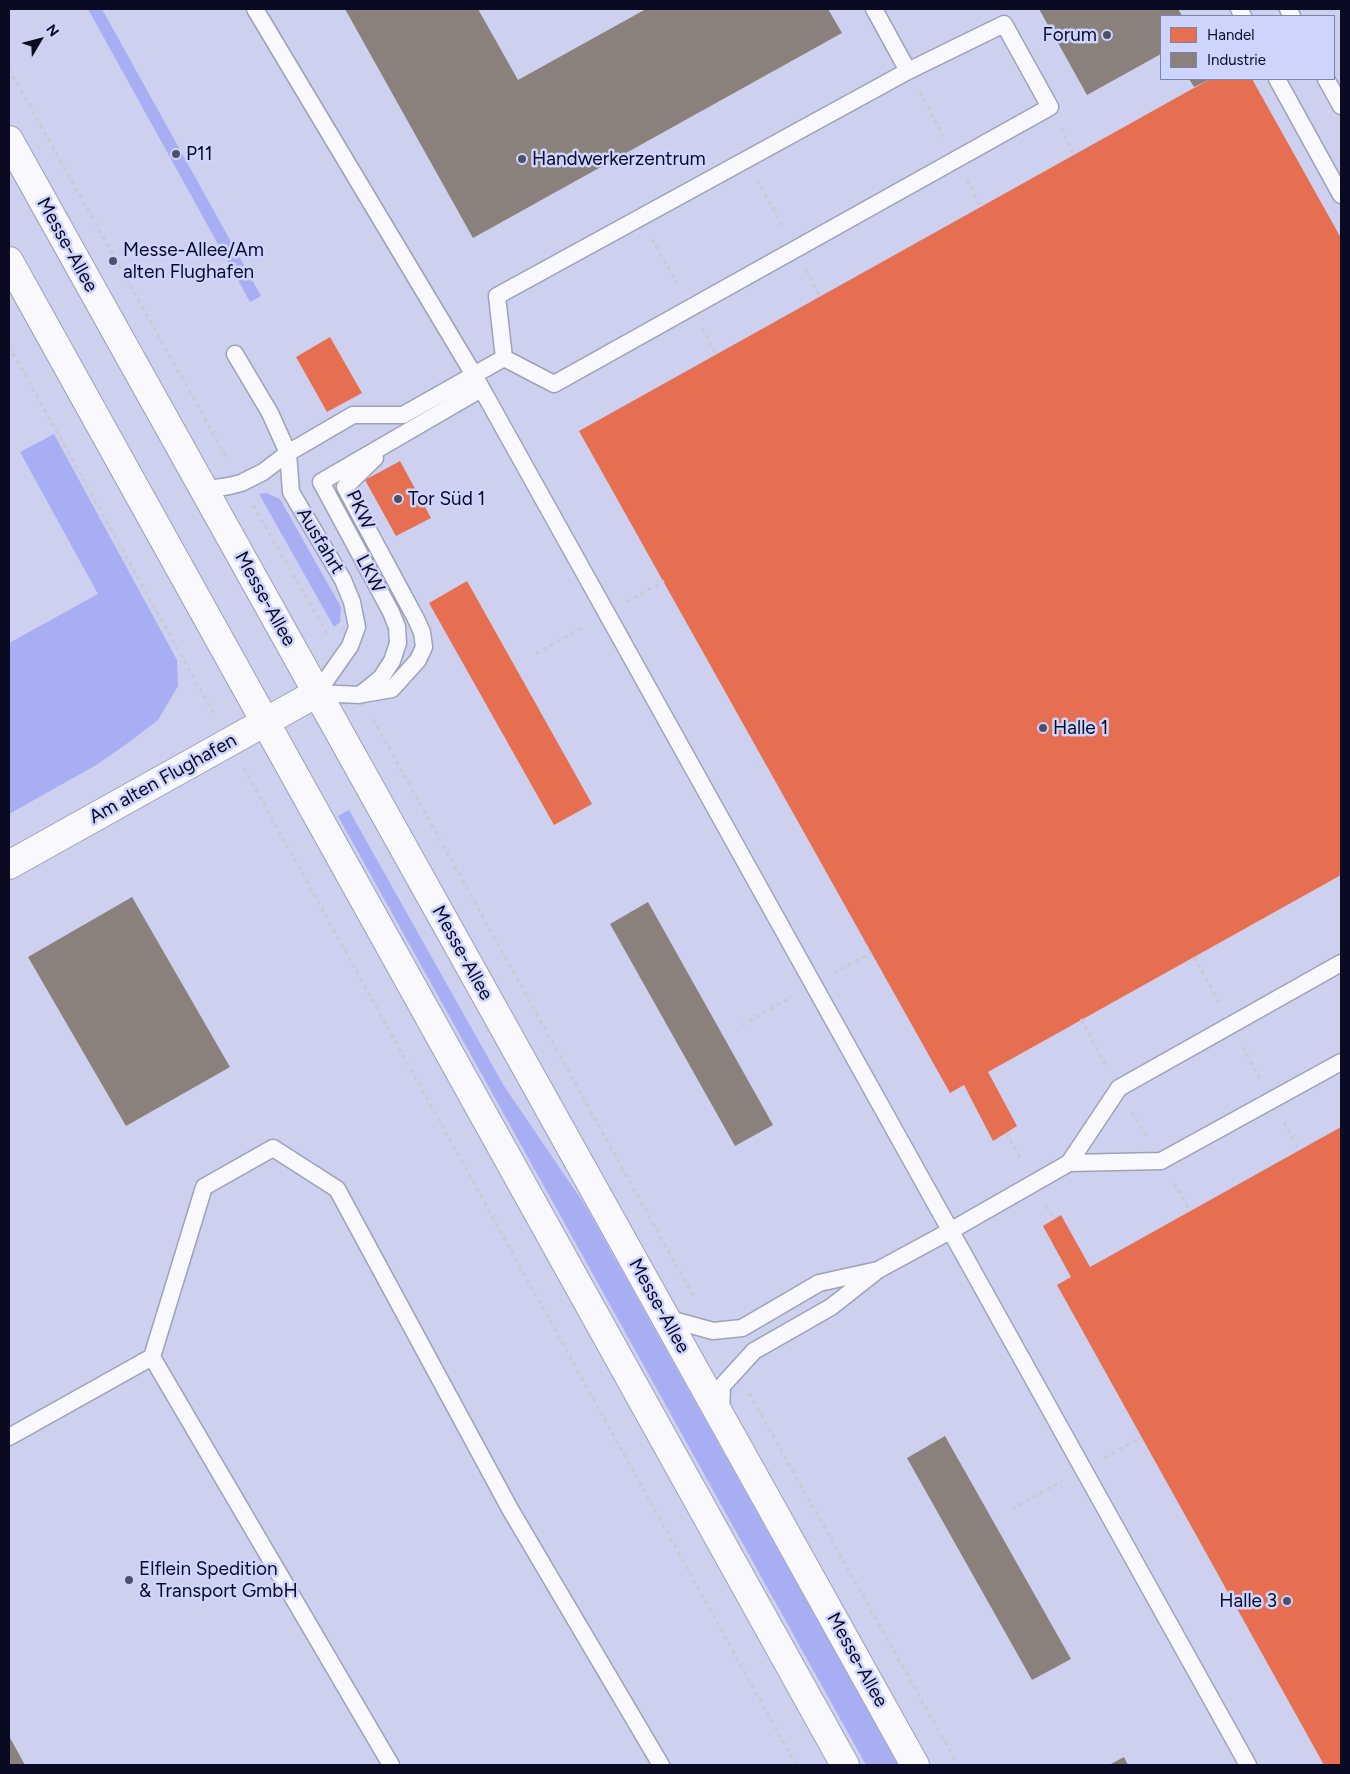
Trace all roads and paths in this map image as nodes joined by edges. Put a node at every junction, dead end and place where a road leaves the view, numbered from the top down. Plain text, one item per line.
1 (255, 9) edge
2 (874, 9) edge
3 (9, 69) edge
4 (908, 71) junction
5 (1278, 80) edge
6 (1327, 80) edge
7 (1341, 106) edge
8 (9, 140) edge
9 (1341, 195) edge
10 (9, 261) edge
11 (9, 346) edge
12 (235, 354) dead end
13 (504, 358) junction
14 (478, 382) junction
15 (390, 443) junction
16 (288, 453) junction
17 (241, 483) junction
18 (204, 490) junction
19 (340, 659) junction
20 (317, 693) junction
21 (360, 695) junction
22 (265, 723) junction
23 (230, 742) junction
24 (9, 865) edge
25 (1194, 957) dead end
26 (1341, 963) edge
27 (1081, 1020) dead end
28 (1231, 1025) junction
29 (1341, 1062) edge
30 (1119, 1088) junction
31 (1272, 1100) junction
32 (1299, 1150) dead end
33 (1161, 1161) junction
34 (1069, 1163) junction
35 (1190, 1211) dead end
36 (950, 1231) junction
37 (878, 1270) junction
38 (666, 1318) junction
39 (713, 1331) junction
40 (152, 1357) junction
41 (736, 1371) junction
42 (721, 1417) junction
43 (9, 1437) edge
44 (392, 1765) edge
45 (661, 1765) edge
46 (796, 1765) edge
47 (845, 1765) edge
48 (915, 1765) edge
49 (958, 1765) edge
50 (1248, 1765) edge

1 - 14 lane
2 - 4 lane
3 - 17 path
4 - 13 lane
4 - 13 lane
5 - 9 lane
6 - 7 lane
8 - 18 main road, Messe-Allee
10 - 22 main road
11 - 23 path
12 - 16 lane, Ausfahrt
13 - 14 lane
14 - 15 lane
14 - 16 lane
14 - 36 lane
15 - 21 lane, LKW
15 - 21 lane, PKW
16 - 17 lane
16 - 19 lane, Ausfahrt
17 - 18 lane
17 - 19 path
18 - 20 main road, Messe-Allee
19 - 20 lane, Ausfahrt
20 - 21 lane
20 - 22 main road, Am alten Flughafen
20 - 38 main road, Messe-Allee
21 - 39 path
22 - 23 main road, Am alten Flughafen
22 - 47 main road
23 - 24 main road, Am alten Flughafen
23 - 46 path
25 - 28 path
26 - 28 lane
27 - 30 path
28 - 30 lane
28 - 31 path
29 - 31 lane
30 - 33 path
30 - 34 lane
31 - 32 path
31 - 33 lane
33 - 34 lane
33 - 35 path
34 - 36 lane
36 - 37 lane
36 - 50 lane
37 - 39 lane
37 - 41 lane
38 - 39 lane
38 - 42 main road, Messe-Allee
40 - 43 lane
40 - 44 lane
40 - 45 lane
41 - 42 lane
41 - 49 path
42 - 48 main road, Messe-Allee

